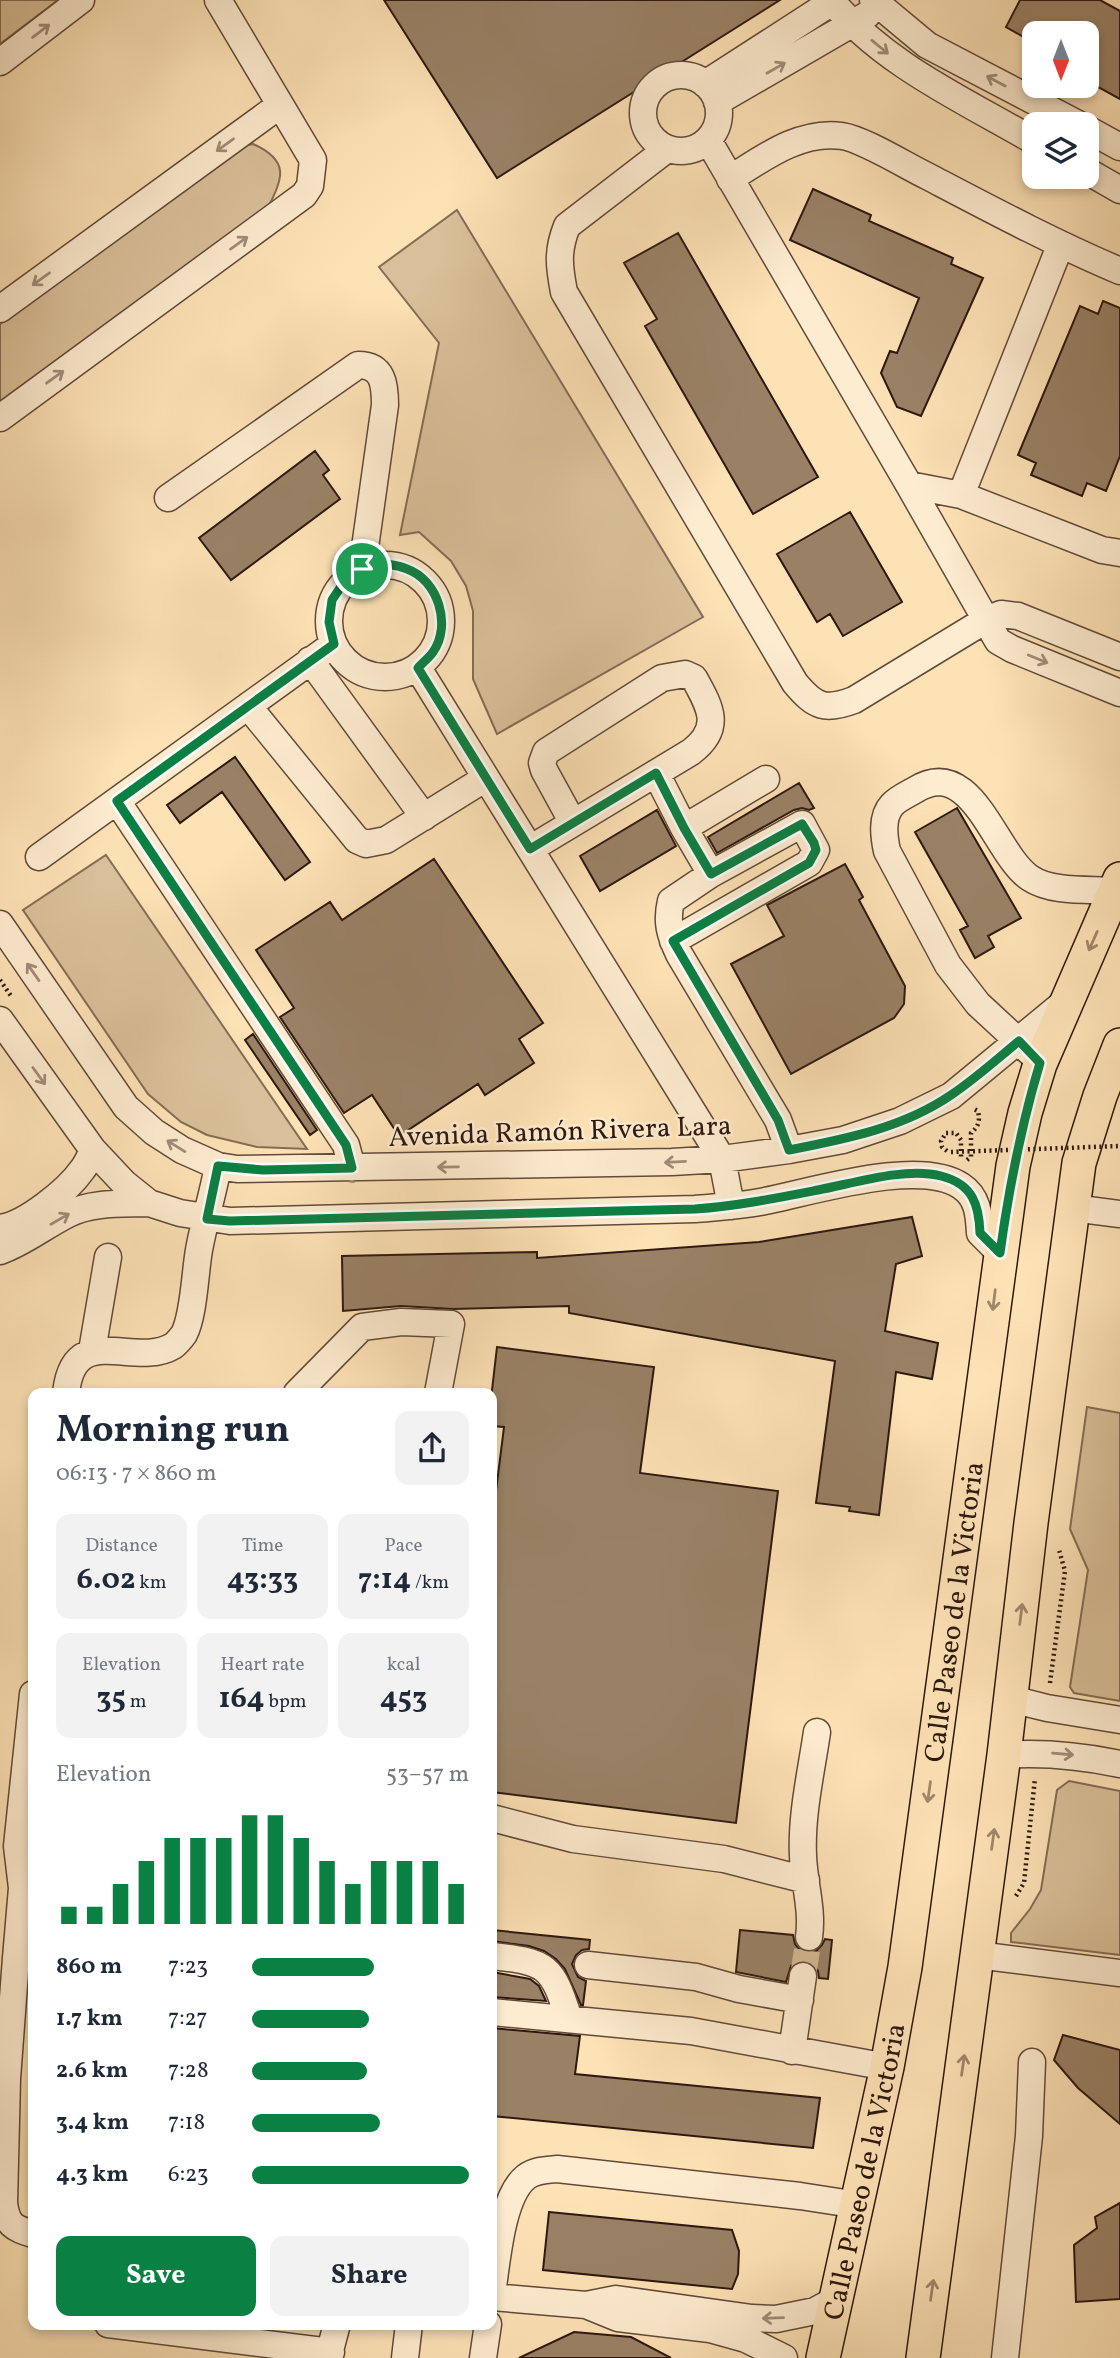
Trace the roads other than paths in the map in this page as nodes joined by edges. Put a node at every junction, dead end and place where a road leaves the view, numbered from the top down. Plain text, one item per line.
1 (81, 0) edge
2 (218, 0) edge
3 (833, 0) edge
4 (877, 4) edge
5 (853, 24) junction
6 (0, 62) edge
7 (711, 93) junction
8 (280, 105) junction
9 (1055, 112) edge
10 (1022, 134) edge
11 (1099, 136) edge
12 (708, 140) junction
13 (1120, 147) edge
14 (667, 149) junction
15 (1099, 178) edge
16 (730, 179) junction
17 (1120, 190) edge
18 (1060, 246) junction
19 (1120, 271) edge
20 (0, 309) edge
21 (0, 418) edge
22 (909, 485) junction
23 (961, 495) junction
24 (168, 498) dead end
25 (1120, 553) edge
26 (362, 569) junction
27 (984, 621) junction
28 (334, 644) junction
29 (1120, 657) edge
30 (310, 660) junction
31 (418, 668) junction
32 (1120, 692) edge
33 (248, 706) junction
34 (656, 773) junction
35 (486, 778) junction
36 (766, 779) dead end
37 (117, 801) junction
38 (424, 817) junction
39 (573, 823) junction
40 (684, 828) junction
41 (530, 849) junction
42 (38, 857) dead end
43 (711, 874) junction
44 (1118, 885) edge
45 (0, 924) edge
46 (673, 941) junction
47 (0, 1020) edge
48 (1120, 1045) edge
49 (1030, 1052) junction
50 (10, 1055) edge
51 (1110, 1101) edge
52 (93, 1150) junction
53 (789, 1150) junction
54 (722, 1158) junction
55 (218, 1166) junction
56 (352, 1168) junction
57 (149, 1203) junction
58 (732, 1206) junction
59 (1073, 1208) junction
60 (1120, 1214) edge
61 (207, 1219) junction
62 (0, 1228) edge
63 (0, 1251) edge
64 (1000, 1253) junction
65 (108, 1257) dead end
66 (92, 1351) junction
67 (67, 1388) edge
68 (303, 1388) edge
69 (439, 1388) edge
70 (1011, 1699) junction
71 (1120, 1720) edge
72 (817, 1732) dead end
73 (28, 1742) edge
74 (1004, 1755) junction
75 (1120, 1764) edge
76 (497, 1819) edge
77 (806, 1880) junction
78 (27, 1891) edge
79 (809, 1937) tunnel mouth
80 (977, 1955) junction
81 (497, 1957) edge
82 (25, 1958) edge
83 (588, 1965) dead end
84 (1120, 1973) edge
85 (497, 2012) edge
86 (569, 2019) junction
87 (792, 2051) junction
88 (1032, 2062) dead end
89 (887, 2067) junction
90 (858, 2205) junction
91 (28, 2232) edge
92 (497, 2265) edge
93 (497, 2296) edge
94 (837, 2299) junction
95 (711, 2320) junction
96 (151, 2330) edge
97 (336, 2330) edge
98 (408, 2330) edge
99 (487, 2330) edge
100 (330, 2355) edge
101 (405, 2358) edge
102 (483, 2358) edge
103 (784, 2358) edge
104 (822, 2358) edge
105 (923, 2358) edge
106 (1006, 2358) edge

6 -> 1 street
2 - 8 street
3 - 5 street
3 - 7 street
4 - 5 street
9 -> 4 street
7 -> 5 street
5 -> 10 street
7 - 12 street
7 - 14 street
8 -> 20 street
21 -> 8 street
11 - 13 street
12 - 14 street
12 - 16 street
14 - 27 street
15 - 17 street
16 - 18 street
16 - 22 street
18 - 19 street
18 - 23 street
22 - 23 street
22 - 27 street
23 - 25 street
24 - 26 street
26 - 28 street
26 - 31 street
27 - 29 street
27 -> 32 street
28 - 30 street
28 - 31 street
30 - 33 street
30 - 38 street
31 - 35 street
33 - 37 street
33 - 38 street
34 - 39 street
34 - 39 street
34 - 40 street
35 - 38 street
35 - 41 street
36 - 40 street
37 - 42 street
37 - 56 street
39 - 41 street
40 - 43 street
41 - 54 street
43 - 46 street
43 - 46 street
44 -> 49 main road, Calle Paseo de la Victoria
44 - 49 street
55 -> 45 street, Avenida Ramón Rivera Lara
46 - 53 street
47 - 50 street
48 - 51 main road
49 - 53 street, Avenida Ramón Rivera Lara
49 - 64 main road, Calle Paseo de la Victoria
50 -> 52 street
51 - 59 main road
52 - 57 street
52 - 62 street
53 - 54 street, Avenida Ramón Rivera Lara
54 -> 56 street, Avenida Ramón Rivera Lara
54 - 58 street
55 - 56 street, Avenida Ramón Rivera Lara
55 - 61 street
57 - 61 street
63 -> 57 street
58 - 61 street
58 - 64 street
59 - 60 street
70 -> 59 main road
61 - 66 street
64 -> 89 main road, Calle Paseo de la Victoria
65 - 66 street
66 - 67 street
68 - 69 street
70 - 71 street
70 - 74 main road
72 - 77 street
73 - 78 street
74 -> 75 street
80 -> 74 main road
76 - 77 street
77 - 79 street
78 - 82 street
80 - 84 street
105 -> 80 main road
81 - 86 street
82 - 91 street
83 - 87 street
85 - 86 street
86 - 87 street
87 - 89 street
88 - 106 street
89 - 90 main road, Calle Paseo de la Victoria
90 - 92 street
90 - 94 main road, Calle Paseo de la Victoria
93 - 95 street
94 -> 95 street
94 - 104 main road, Calle Paseo de la Victoria
95 - 103 street
96 - 100 street
97 - 100 street
98 - 101 street
99 - 102 street

